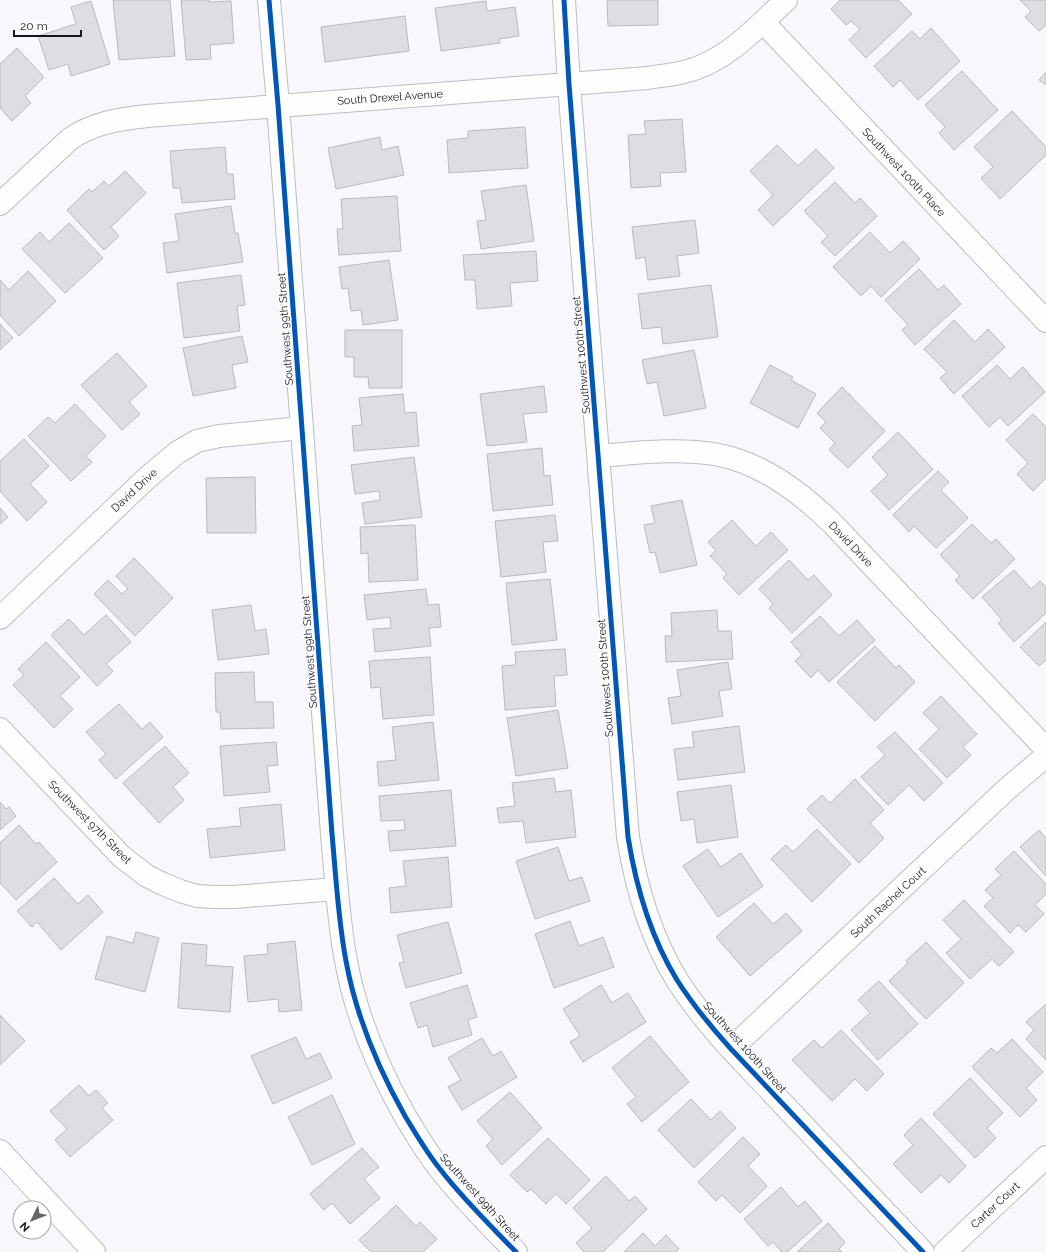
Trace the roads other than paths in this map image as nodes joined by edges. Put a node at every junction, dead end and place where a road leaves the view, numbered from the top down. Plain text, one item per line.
1 (269, 0) edge
2 (564, 0) edge
3 (786, 0) edge
4 (763, 22) junction
5 (569, 84) junction
6 (278, 106) junction
7 (0, 204) edge
8 (1046, 321) edge
9 (302, 428) junction
10 (599, 456) junction
11 (0, 618) edge
12 (0, 729) edge
13 (1046, 749) edge
14 (1046, 756) edge
15 (337, 889) junction
16 (731, 1050) junction
17 (0, 1151) edge
18 (1046, 1157) edge
19 (94, 1252) edge
20 (516, 1252) edge
21 (923, 1252) edge
22 (945, 1252) edge

1 - 6 street, Southwest 99th Street
2 - 5 street, Southwest 100th Street
3 - 4 street, South Drexel Avenue
4 - 5 street, South Drexel Avenue
4 - 8 street, Southwest 100th Place
5 - 6 street, South Drexel Avenue
5 - 10 street, Southwest 100th Street
6 - 7 street, South Drexel Avenue
6 - 9 street, Southwest 99th Street
9 - 11 street, David Drive
9 - 15 street, Southwest 99th Street
10 - 13 street, David Drive
10 - 16 street, Southwest 100th Street
12 - 15 street, Southwest 97th Street
14 - 16 street, South Rachel Court
15 - 20 street, Southwest 99th Street
16 - 21 street, Southwest 100th Street
17 - 19 street
18 - 22 street, Carter Court

